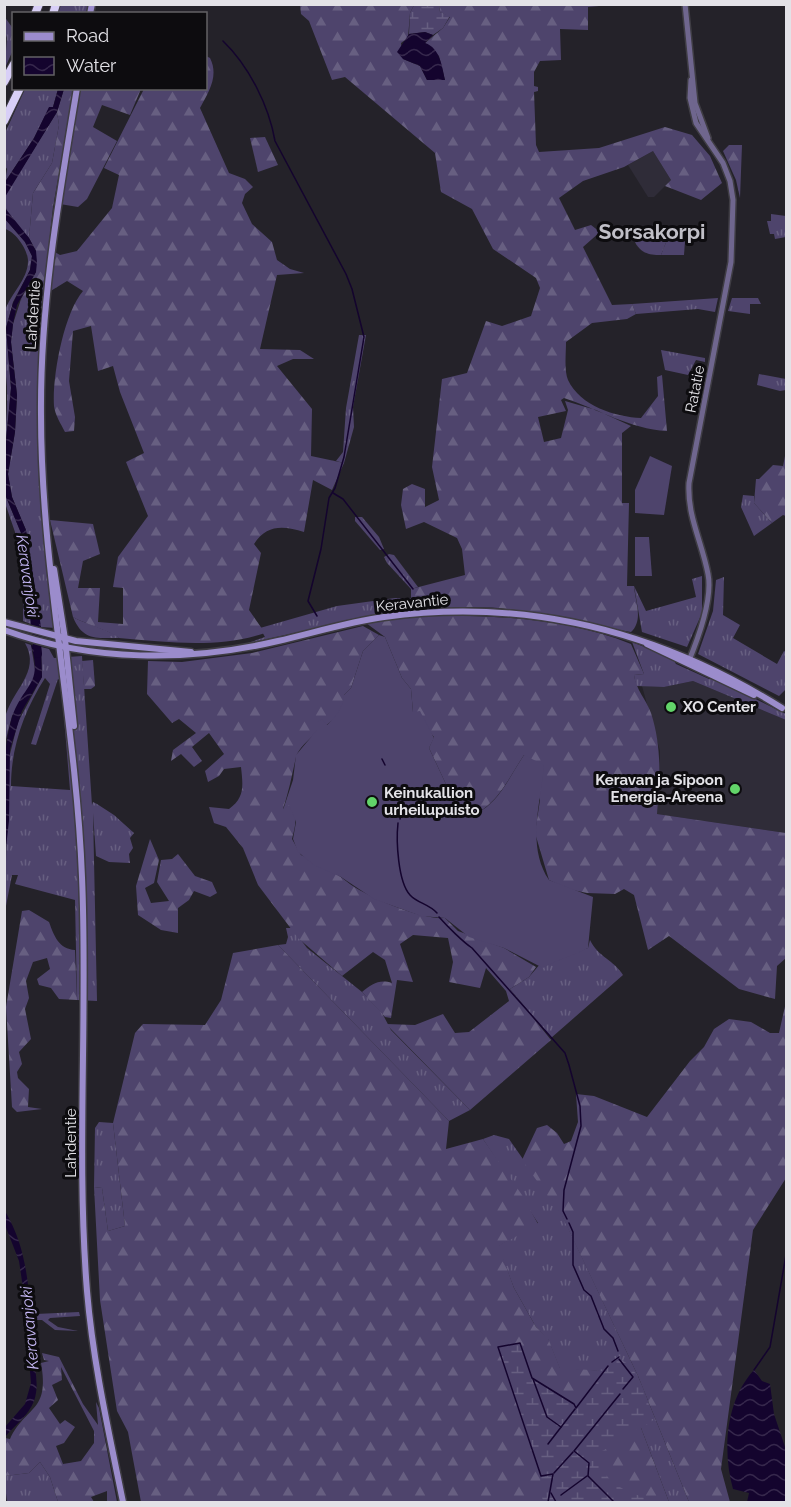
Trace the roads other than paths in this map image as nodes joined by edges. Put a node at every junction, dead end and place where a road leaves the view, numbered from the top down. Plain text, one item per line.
1 (685, 4) edge
2 (12, 68) edge
3 (4, 82) edge
4 (19, 90) edge
5 (77, 90) edge
6 (4, 121) edge
7 (4, 622) edge
8 (4, 630) edge
9 (62, 638) junction
10 (63, 647) junction
11 (207, 653) junction
12 (686, 659) junction
13 (784, 709) edge
14 (123, 1503) edge

1 - 12 street, Ratatie
2 - 3 highway
4 - 6 highway
5 - 9 main road, Lahdentie
7 - 9 main road, Keravantie
8 - 10 main road, Keravantie
9 - 10 main road, Lahdentie
9 - 11 main road, Keravantie
10 - 11 main road, Keravantie
10 - 14 main road, Lahdentie
11 - 12 main road, Keravantie
12 - 13 main road, Keravantie

